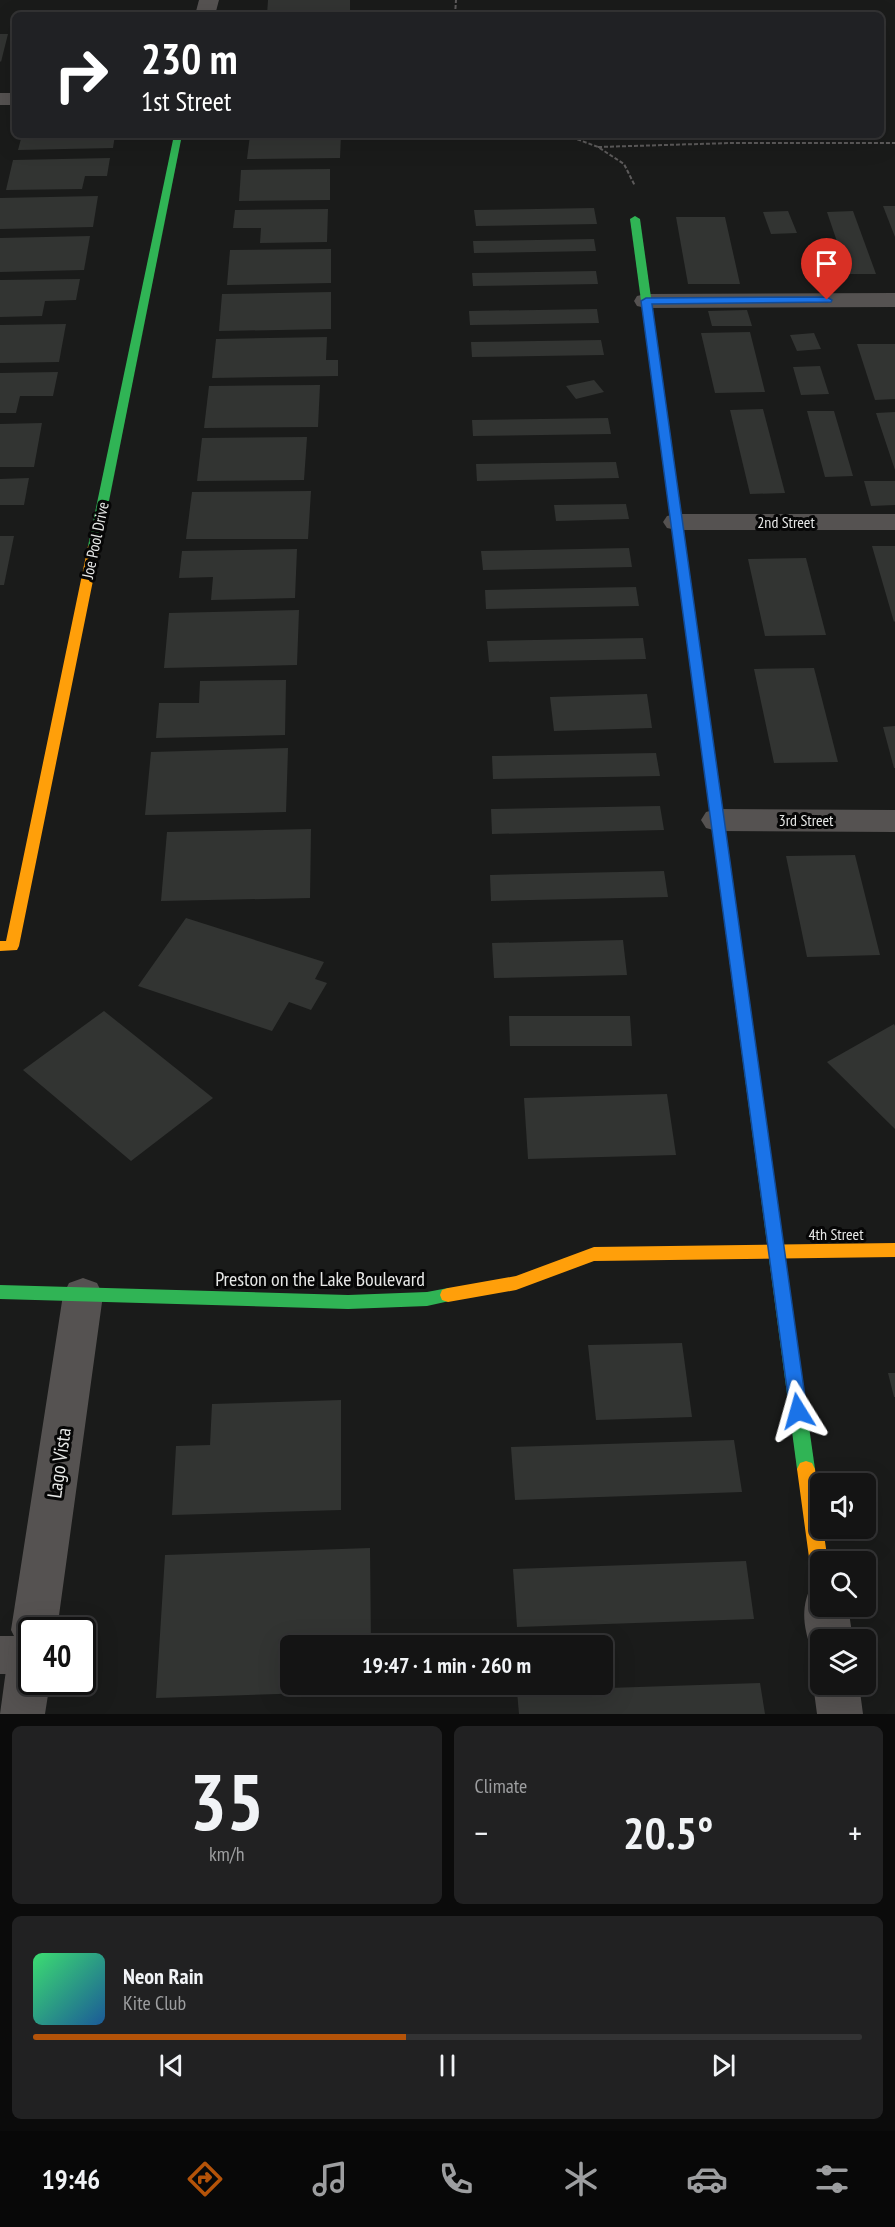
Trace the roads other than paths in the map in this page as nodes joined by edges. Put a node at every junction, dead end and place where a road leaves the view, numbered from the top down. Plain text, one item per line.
1 (177, 138) edge
2 (635, 219) road end
3 (895, 300) edge
4 (646, 301) junction
5 (677, 522) junction
6 (895, 522) edge
7 (717, 820) junction
8 (895, 820) edge
9 (6, 946) edge
10 (777, 1250) junction
11 (895, 1250) edge
12 (0, 1292) edge
13 (83, 1295) junction
14 (817, 1551) edge
15 (29, 1617) edge
16 (23, 1695) edge
17 (837, 1695) edge
18 (22, 1714) edge
19 (840, 1714) edge

1 - 9 street, Joe Pool Drive
2 - 4 street
3 - 4 street
4 - 5 street
5 - 6 street, 2nd Street
5 - 7 street
7 - 8 street, 3rd Street
7 - 10 street
10 - 11 street, 4th Street
10 - 13 street, Preston on the Lake Boulevard
10 - 14 street
12 - 13 street, Preston on the Lake Boulevard
13 - 15 street, Lago Vista
16 - 18 street, Lago Vista
17 - 19 street

